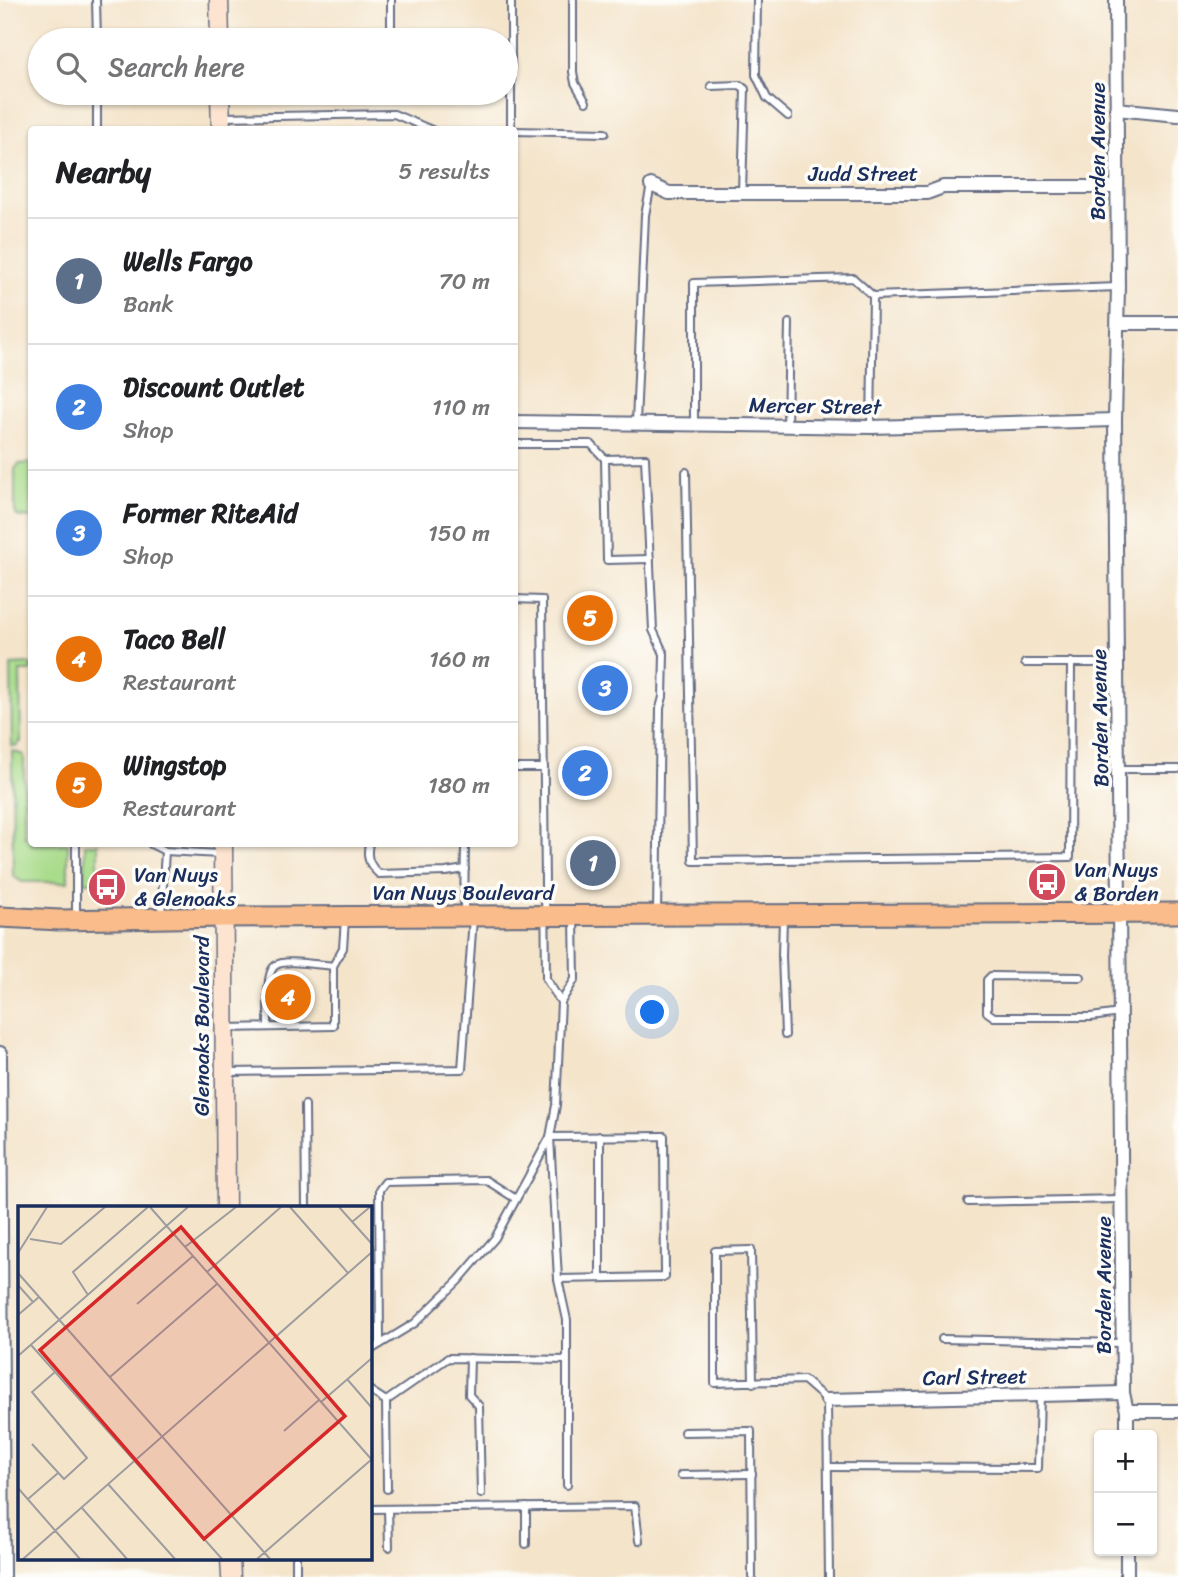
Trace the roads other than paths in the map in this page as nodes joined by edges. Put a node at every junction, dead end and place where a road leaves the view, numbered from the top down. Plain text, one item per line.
1 (96, 0) edge
2 (219, 0) edge
3 (391, 0) edge
4 (511, 0) edge
5 (573, 0) edge
6 (757, 0) edge
7 (1116, 0) edge
8 (97, 28) edge
9 (219, 28) edge
10 (391, 28) edge
11 (511, 28) edge
12 (711, 86) dead end
13 (586, 102) dead end
14 (97, 105) edge
15 (220, 105) edge
16 (513, 105) edge
17 (1116, 109) junction
18 (1178, 115) edge
19 (789, 116) dead end
20 (221, 124) edge
21 (97, 126) edge
22 (422, 126) edge
23 (513, 126) edge
24 (518, 130) edge
25 (606, 133) dead end
26 (651, 185) joint
27 (1117, 187) junction
28 (742, 194) junction
29 (1118, 287) junction
30 (873, 296) junction
31 (789, 323) dead end
32 (1118, 323) junction
33 (1178, 323) edge
34 (1115, 421) junction
35 (518, 422) edge
36 (636, 424) junction
37 (694, 424) junction
38 (787, 426) junction
39 (871, 427) junction
40 (518, 444) edge
41 (605, 459) junction
42 (686, 472) dead end
43 (650, 559) junction
44 (518, 599) edge
45 (1071, 662) junction
46 (1025, 663) dead end
47 (1119, 663) junction
48 (518, 768) edge
49 (544, 768) junction
50 (1120, 769) junction
51 (1178, 769) edge
52 (76, 847) edge
53 (155, 847) edge
54 (368, 847) edge
55 (465, 847) edge
56 (223, 849) edge
57 (164, 852) junction
58 (465, 869) junction
59 (1121, 914) junction
60 (1178, 914) edge
61 (657, 915) junction
62 (784, 915) junction
63 (345, 916) junction
64 (469, 916) junction
65 (546, 916) junction
66 (574, 916) junction
67 (0, 917) edge
68 (224, 917) junction
69 (161, 918) junction
70 (76, 919) junction
71 (333, 967) junction
72 (1081, 977) dead end
73 (561, 1002) junction
74 (1122, 1013) junction
75 (268, 1027) junction
76 (224, 1028) junction
77 (785, 1035) dead end
78 (0, 1053) edge
79 (225, 1072) junction
80 (305, 1105) dead end
81 (600, 1136) junction
82 (550, 1137) junction
83 (516, 1199) junction
84 (1123, 1199) junction
85 (968, 1202) dead end
86 (226, 1206) edge
87 (306, 1206) edge
88 (600, 1278) junction
89 (558, 1279) junction
90 (942, 1339) dead end
91 (1123, 1343) junction
92 (380, 1344) junction
93 (371, 1349) edge
94 (470, 1358) junction
95 (567, 1360) junction
96 (752, 1383) junction
97 (371, 1391) edge
98 (1123, 1393) junction
99 (1040, 1395) junction
100 (827, 1400) junction
101 (386, 1401) junction
102 (1127, 1411) junction
103 (1178, 1411) edge
104 (1127, 1430) edge
105 (684, 1432) dead end
106 (828, 1467) junction
107 (752, 1474) junction
108 (681, 1475) dead end
109 (567, 1485) dead end
110 (387, 1489) dead end
111 (481, 1494) dead end
112 (526, 1507) junction
113 (371, 1509) edge
114 (388, 1509) junction
115 (639, 1541) dead end
116 (526, 1544) dead end
117 (389, 1547) dead end
118 (1127, 1556) edge
119 (3, 1577) edge
120 (752, 1577) edge
121 (829, 1577) edge
122 (1127, 1577) edge

1 - 8 lane
2 - 9 main road
3 - 10 lane
4 - 11 lane
5 - 13 lane
6 - 19 lane
7 - 17 street, Borden Avenue
12 - 28 lane
14 - 21 lane
15 - 20 main road
16 - 23 lane
17 - 18 street
17 - 27 street, Borden Avenue
20 - 22 lane
24 - 25 lane
26 - 28 street, Judd Street
26 - 36 lane
27 - 28 street, Judd Street
27 - 29 street, Borden Avenue
29 - 30 lane
29 - 32 street, Borden Avenue
30 - 37 lane
30 - 39 lane
31 - 38 lane
32 - 33 street
32 - 34 street, Borden Avenue
34 - 39 street, Mercer Street
34 - 47 street, Borden Avenue
35 - 36 street, Mercer Street
36 - 37 street, Mercer Street
37 - 38 street, Mercer Street
38 - 39 street, Mercer Street
40 - 41 lane
41 - 43 lane
41 - 43 lane
42 - 45 lane
43 - 61 lane
44 - 49 lane
45 - 46 lane
45 - 47 lane
47 - 50 street, Borden Avenue
48 - 49 lane
49 - 65 lane
50 - 51 lane
50 - 59 street, Borden Avenue
52 - 70 lane
53 - 57 lane
54 - 58 lane
55 - 58 lane
56 - 57 lane
56 - 68 main road, Glenoaks Boulevard
57 - 69 lane
58 - 64 lane
59 - 60 main road, Van Nuys Boulevard
59 - 62 main road, Van Nuys Boulevard
59 - 74 street, Borden Avenue
61 - 62 main road, Van Nuys Boulevard
61 - 66 main road, Van Nuys Boulevard
62 - 77 lane
63 - 64 main road, Van Nuys Boulevard
63 - 68 main road, Van Nuys Boulevard
63 - 71 lane
64 - 65 main road, Van Nuys Boulevard
64 - 79 lane
65 - 66 main road, Van Nuys Boulevard
65 - 73 lane
66 - 73 lane
67 - 70 main road, Van Nuys Boulevard
68 - 69 main road, Van Nuys Boulevard
68 - 76 main road, Glenoaks Boulevard
69 - 70 main road, Van Nuys Boulevard
71 - 75 lane
71 - 75 lane
72 - 74 lane
73 - 82 lane
74 - 84 street, Borden Avenue
75 - 76 lane
76 - 79 main road, Glenoaks Boulevard
78 - 119 street
79 - 86 main road, Glenoaks Boulevard
80 - 87 lane
81 - 82 lane
81 - 88 lane
81 - 88 lane
82 - 83 lane
82 - 89 lane
83 - 92 lane
83 - 92 lane
84 - 85 lane
84 - 91 street, Borden Avenue
88 - 89 lane
89 - 95 lane
90 - 91 lane
91 - 98 street, Borden Avenue
92 - 93 lane
94 - 95 lane
94 - 101 lane
94 - 111 lane
95 - 109 lane
96 - 96 lane
96 - 100 lane
97 - 101 lane
98 - 99 street, Carl Street
98 - 102 street, Borden Avenue
99 - 100 street, Carl Street
99 - 106 lane
100 - 106 lane
101 - 110 lane
102 - 103 street
102 - 104 street, Borden Avenue
105 - 107 lane
106 - 121 lane
107 - 108 lane
107 - 120 lane
112 - 114 lane
112 - 115 lane
112 - 116 lane
113 - 114 lane
114 - 117 lane
118 - 122 street

